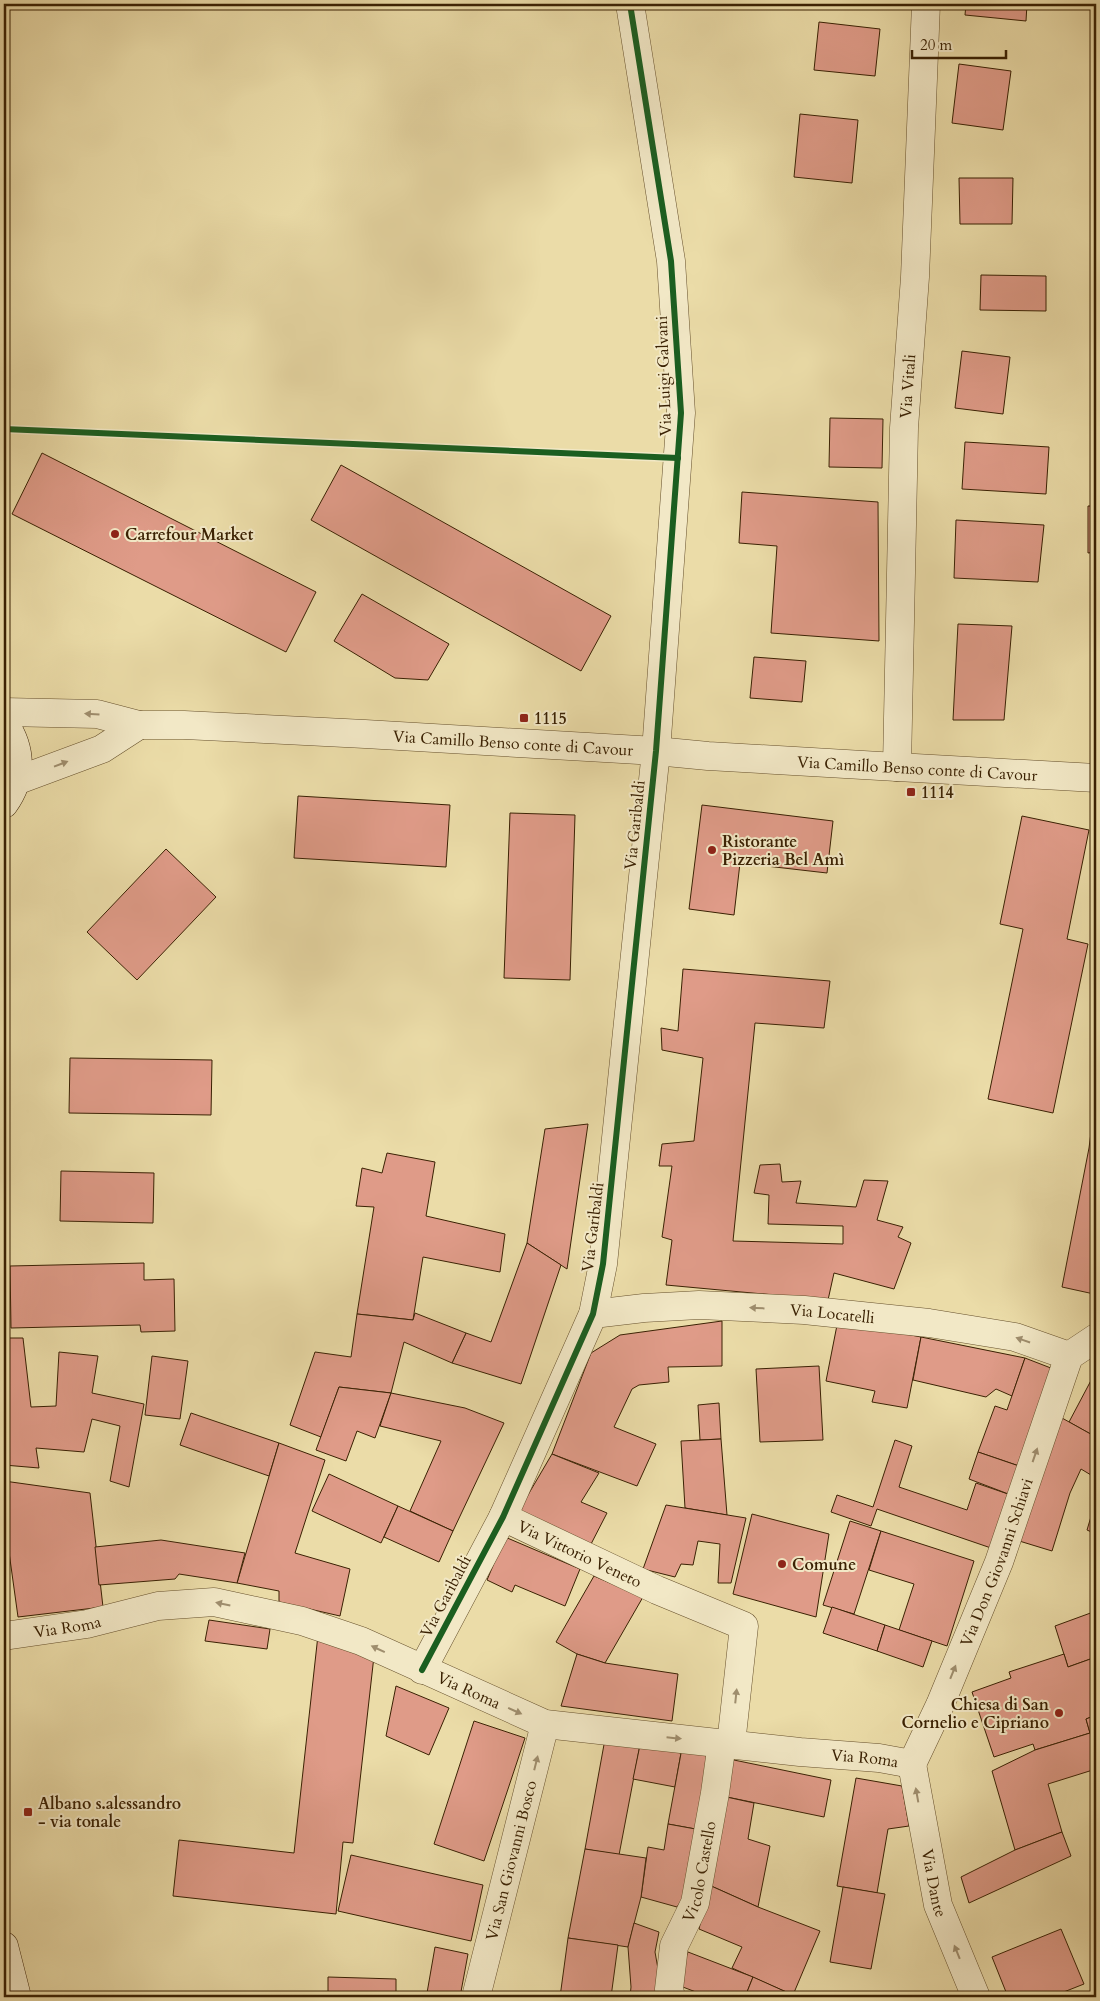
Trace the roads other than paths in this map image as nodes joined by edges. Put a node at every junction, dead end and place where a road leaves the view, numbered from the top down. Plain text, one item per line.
1 (630, 4) edge
2 (926, 4) edge
3 (4, 712) edge
4 (4, 723) edge
5 (139, 725) junction
6 (656, 751) junction
7 (897, 768) junction
8 (1096, 778) edge
9 (10, 792) edge
10 (593, 1314) junction
11 (1096, 1338) edge
12 (1069, 1356) junction
13 (504, 1517) junction
14 (744, 1626) joint
15 (4, 1636) edge
16 (422, 1670) junction
17 (544, 1724) junction
18 (727, 1744) junction
19 (912, 1764) junction
20 (4, 1946) edge
21 (17, 1997) edge
22 (476, 1997) edge
23 (671, 1997) edge
24 (976, 1997) edge

1 - 6 street, Via Luigi Galvani
2 - 7 street, Via Vitali
5 -> 3 street, Via Camillo Benso conte di Cavour
4 - 9 street
5 - 6 street, Via Camillo Benso conte di Cavour
9 -> 5 street
6 - 7 street, Via Camillo Benso conte di Cavour
6 - 10 street, Via Garibaldi
7 - 8 street, Via Camillo Benso conte di Cavour
12 -> 10 street, Via Locatelli
10 - 13 street, Via Garibaldi
11 - 12 street
19 -> 12 street, Via Don Giovanni Schiavi
13 - 14 street, Via Vittorio Veneto
13 - 16 street, Via Garibaldi
18 -> 14 street, Vicolo Castello
16 -> 15 street, Via Roma
16 -> 17 street, Via Roma
17 -> 18 street, Via Roma
22 -> 17 street, Via San Giovanni Bosco
18 - 19 street, Via Roma
18 - 23 street, Vicolo Castello
24 -> 19 street, Via Dante
20 - 21 street

